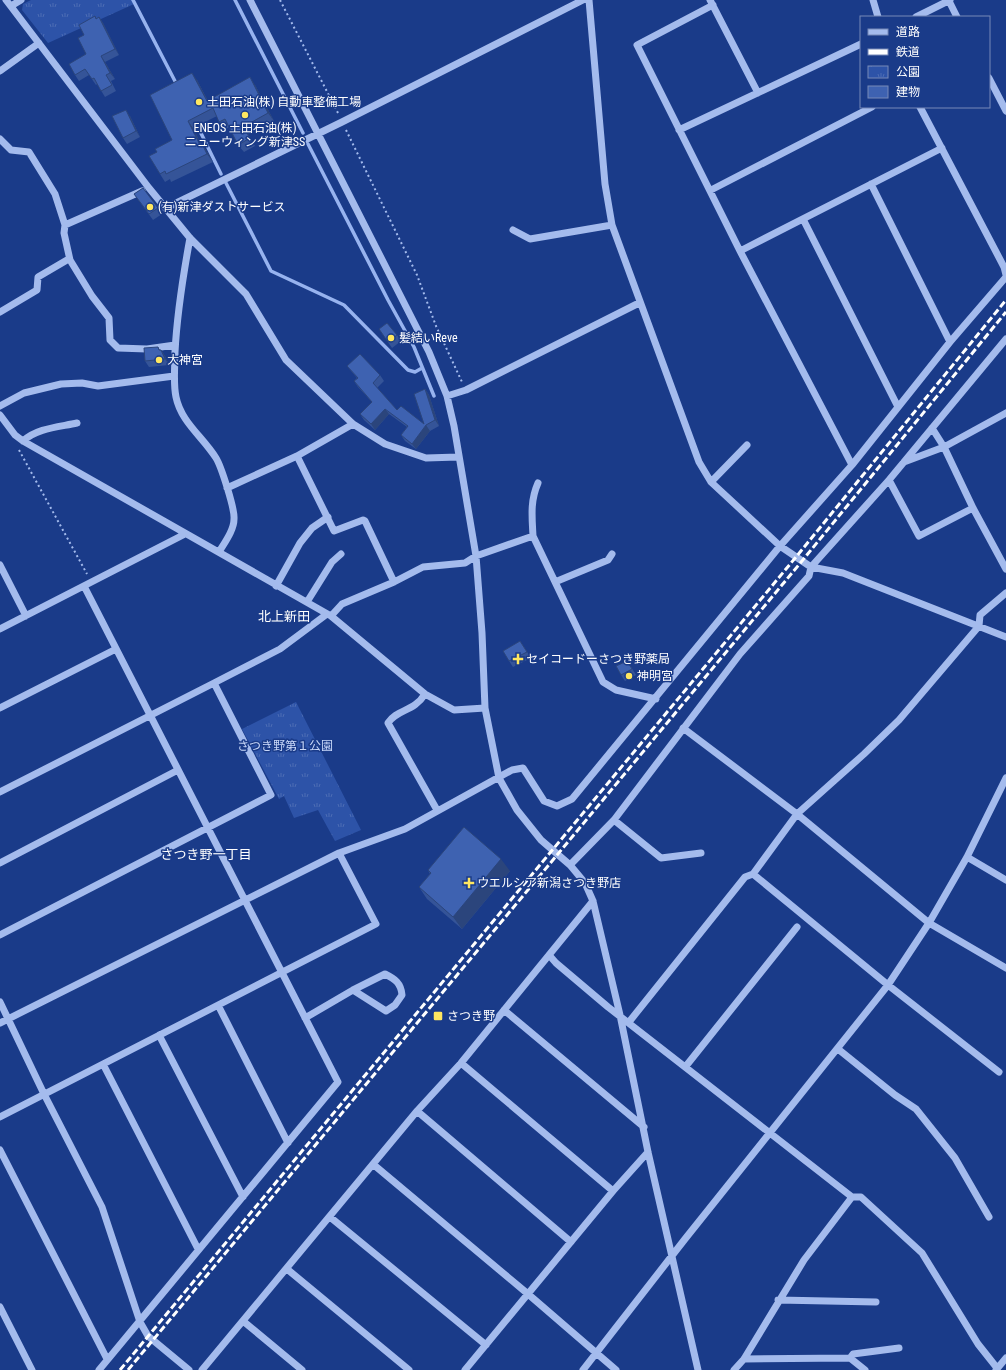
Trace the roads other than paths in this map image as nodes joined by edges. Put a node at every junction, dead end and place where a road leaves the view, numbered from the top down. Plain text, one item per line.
1 (21, 0) edge
2 (250, 0) edge
3 (583, 0) edge
4 (589, 0) edge
5 (873, 0) edge
6 (949, 0) edge
7 (712, 2) edge
8 (8, 3) edge
9 (878, 16) edge
10 (918, 16) edge
11 (957, 16) edge
12 (39, 43) junction
13 (860, 44) edge
14 (0, 71) edge
15 (990, 80) edge
16 (758, 92) junction
17 (870, 108) edge
18 (921, 108) edge
19 (1006, 111) edge
20 (679, 130) junction
21 (317, 134) junction
22 (0, 139) edge
23 (942, 148) junction
24 (871, 184) junction
25 (149, 188) junction
26 (711, 190) junction
27 (166, 208) junction
28 (803, 219) junction
29 (65, 225) junction
30 (612, 225) junction
31 (514, 230) dead end
32 (190, 238) junction
33 (740, 251) junction
34 (70, 260) junction
35 (1006, 276) edge
36 (639, 303) junction
37 (0, 312) edge
38 (1006, 339) edge
39 (950, 342) junction
40 (175, 345) junction
41 (174, 376) junction
42 (447, 396) junction
43 (0, 406) edge
44 (898, 407) junction
45 (0, 415) edge
46 (1005, 416) edge
47 (77, 423) dead end
48 (353, 424) junction
49 (932, 428) junction
50 (23, 441) junction
51 (746, 445) dead end
52 (944, 447) junction
53 (297, 456) junction
54 (458, 457) junction
55 (903, 462) junction
56 (852, 465) junction
57 (889, 480) junction
58 (712, 482) junction
59 (538, 483) dead end
60 (227, 488) junction
61 (973, 508) junction
62 (328, 517) junction
63 (185, 534) junction
64 (533, 536) junction
65 (780, 546) junction
66 (219, 552) junction
67 (341, 554) dead end
68 (612, 554) dead end
69 (476, 556) junction
70 (0, 565) edge
71 (811, 567) junction
72 (1006, 569) edge
73 (394, 582) junction
74 (555, 582) junction
75 (84, 586) junction
76 (276, 586) junction
77 (1006, 593) edge
78 (307, 602) junction
79 (329, 615) junction
80 (26, 616) junction
81 (979, 626) junction
82 (0, 629) edge
83 (1006, 637) edge
84 (116, 649) junction
85 (214, 683) junction
86 (425, 694) junction
87 (656, 698) junction
88 (0, 708) edge
89 (485, 708) junction
90 (150, 716) junction
91 (683, 728) junction
92 (178, 770) junction
93 (499, 778) junction
94 (1006, 778) edge
95 (0, 792) edge
96 (437, 810) junction
97 (797, 814) junction
98 (614, 820) junction
99 (207, 828) junction
100 (339, 853) junction
101 (701, 853) dead end
102 (967, 857) junction
103 (0, 863) edge
104 (570, 865) junction
105 (753, 874) junction
106 (1006, 880) edge
107 (244, 900) junction
108 (593, 901) junction
109 (929, 923) junction
110 (797, 927) dead end
111 (0, 935) edge
112 (549, 955) junction
113 (1006, 968) edge
114 (282, 972) junction
115 (888, 986) junction
116 (353, 990) junction
117 (0, 1002) edge
118 (218, 1005) junction
119 (504, 1010) junction
120 (620, 1015) junction
121 (8, 1018) junction
122 (305, 1018) junction
123 (629, 1022) junction
124 (0, 1023) edge
125 (160, 1035) junction
126 (838, 1049) junction
127 (461, 1063) junction
128 (103, 1064) junction
129 (686, 1066) junction
130 (999, 1072) dead end
131 (44, 1094) junction
132 (417, 1111) junction
133 (0, 1117) edge
134 (644, 1127) junction
135 (770, 1132) junction
136 (288, 1143) junction
137 (0, 1150) edge
138 (648, 1152) junction
139 (374, 1165) junction
140 (613, 1191) junction
141 (243, 1197) junction
142 (852, 1197) junction
143 (330, 1217) junction
144 (989, 1217) dead end
145 (571, 1242) junction
146 (198, 1249) junction
147 (671, 1257) junction
148 (287, 1269) junction
149 (528, 1294) junction
150 (778, 1300) junction
151 (876, 1302) dead end
152 (0, 1307) edge
153 (243, 1321) junction
154 (140, 1322) junction
155 (486, 1345) junction
156 (900, 1348) dead end
157 (596, 1354) junction
158 (850, 1358) junction
159 (1006, 1358) edge
160 (107, 1359) junction
161 (744, 1359) junction
162 (736, 1369) edge
163 (997, 1369) edge
164 (32, 1370) edge
165 (99, 1370) edge
166 (189, 1370) edge
167 (202, 1370) edge
168 (302, 1370) edge
169 (408, 1370) edge
170 (465, 1370) edge
171 (583, 1370) edge
172 (616, 1370) edge
173 (698, 1370) edge
174 (865, 1370) edge

1 - 8 street
2 - 21 street
3 - 21 street
4 - 30 street
5 - 9 street
6 - 10 street
6 - 11 street
7 - 16 street
7 - 20 street
8 - 12 street
12 - 14 street
12 - 25 street
13 - 16 street
15 - 19 street
16 - 20 street
17 - 26 street
18 - 23 street
20 - 26 street
21 - 27 street
21 - 42 street
22 - 29 street
23 - 24 street
23 - 35 street
24 - 28 street
24 - 39 street
25 - 27 street
25 - 29 street
26 - 33 street
27 - 32 street
28 - 33 street
28 - 44 street
29 - 34 street
30 - 31 street
30 - 36 street
32 - 40 street
32 - 48 street
33 - 56 street
34 - 37 street
34 - 40 street
35 - 39 street
36 - 42 street
36 - 58 street
38 - 49 street
39 - 44 street
40 - 41 street
41 - 43 street
41 - 60 street
42 - 54 street
44 - 56 street
45 - 50 street
46 - 52 street
47 - 50 street
48 - 53 street
48 - 54 street
49 - 52 street
49 - 55 street
50 - 63 street
51 - 58 street
52 - 55 street
52 - 61 street
53 - 60 street
53 - 62 street
54 - 69 street
55 - 57 street
56 - 65 street
57 - 61 street
57 - 71 street
58 - 65 street
59 - 64 street
60 - 66 street
61 - 72 street
62 - 73 street
62 - 76 street
63 - 66 street
63 - 75 street
64 - 69 street
64 - 74 street
65 - 71 street
65 - 87 street
66 - 76 street
67 - 78 street
68 - 74 street
69 - 73 street
69 - 89 street
70 - 80 street
71 - 81 street
71 - 91 street
73 - 79 street
74 - 87 street
75 - 80 street
75 - 84 street
76 - 78 street
77 - 81 street
78 - 79 street
79 - 85 street
79 - 86 street
80 - 82 street
81 - 83 street
81 - 97 street
84 - 88 street
84 - 90 street
85 - 90 street
85 - 99 street
86 - 89 street
86 - 96 street
87 - 93 street
89 - 93 street
90 - 92 street
90 - 95 street
91 - 97 street
91 - 98 street
92 - 99 street
92 - 103 street
93 - 96 street
93 - 104 street
94 - 102 street
96 - 100 street
97 - 105 street
97 - 109 street
98 - 101 street
98 - 104 street
99 - 107 street
99 - 111 street
100 - 107 street
100 - 114 street
102 - 106 street
102 - 109 street
104 - 108 street
105 - 115 street
105 - 123 street
107 - 114 street
107 - 121 street
108 - 112 street
108 - 120 street
109 - 113 street
109 - 115 street
110 - 129 street
112 - 119 street
112 - 120 street
114 - 118 street
114 - 122 street
115 - 126 street
115 - 130 street
116 - 116 street
116 - 122 street
117 - 121 street
118 - 125 street
118 - 136 street
119 - 127 street
119 - 134 street
120 - 123 street
120 - 134 street
121 - 124 street
121 - 131 street
122 - 136 street
123 - 129 street
125 - 128 street
125 - 141 street
126 - 135 street
126 - 144 street
127 - 132 street
127 - 140 street
128 - 131 street
128 - 146 street
129 - 135 street
131 - 133 street
131 - 154 street
132 - 139 street
132 - 145 street
134 - 138 street
135 - 142 street
135 - 147 street
136 - 141 street
137 - 160 street
138 - 140 street
138 - 147 street
139 - 143 street
139 - 149 street
140 - 145 street
141 - 146 street
142 - 150 street
142 - 163 street
143 - 148 street
143 - 155 street
145 - 149 street
146 - 154 street
147 - 157 street
147 - 173 street
148 - 153 street
148 - 169 street
149 - 155 street
149 - 157 street
150 - 151 street
150 - 161 street
152 - 164 street
153 - 167 street
153 - 168 street
154 - 160 street
154 - 166 street
155 - 170 street
156 - 158 street
157 - 171 street
157 - 172 street
158 - 161 street
158 - 174 street
159 - 163 street
160 - 165 street
161 - 162 street

